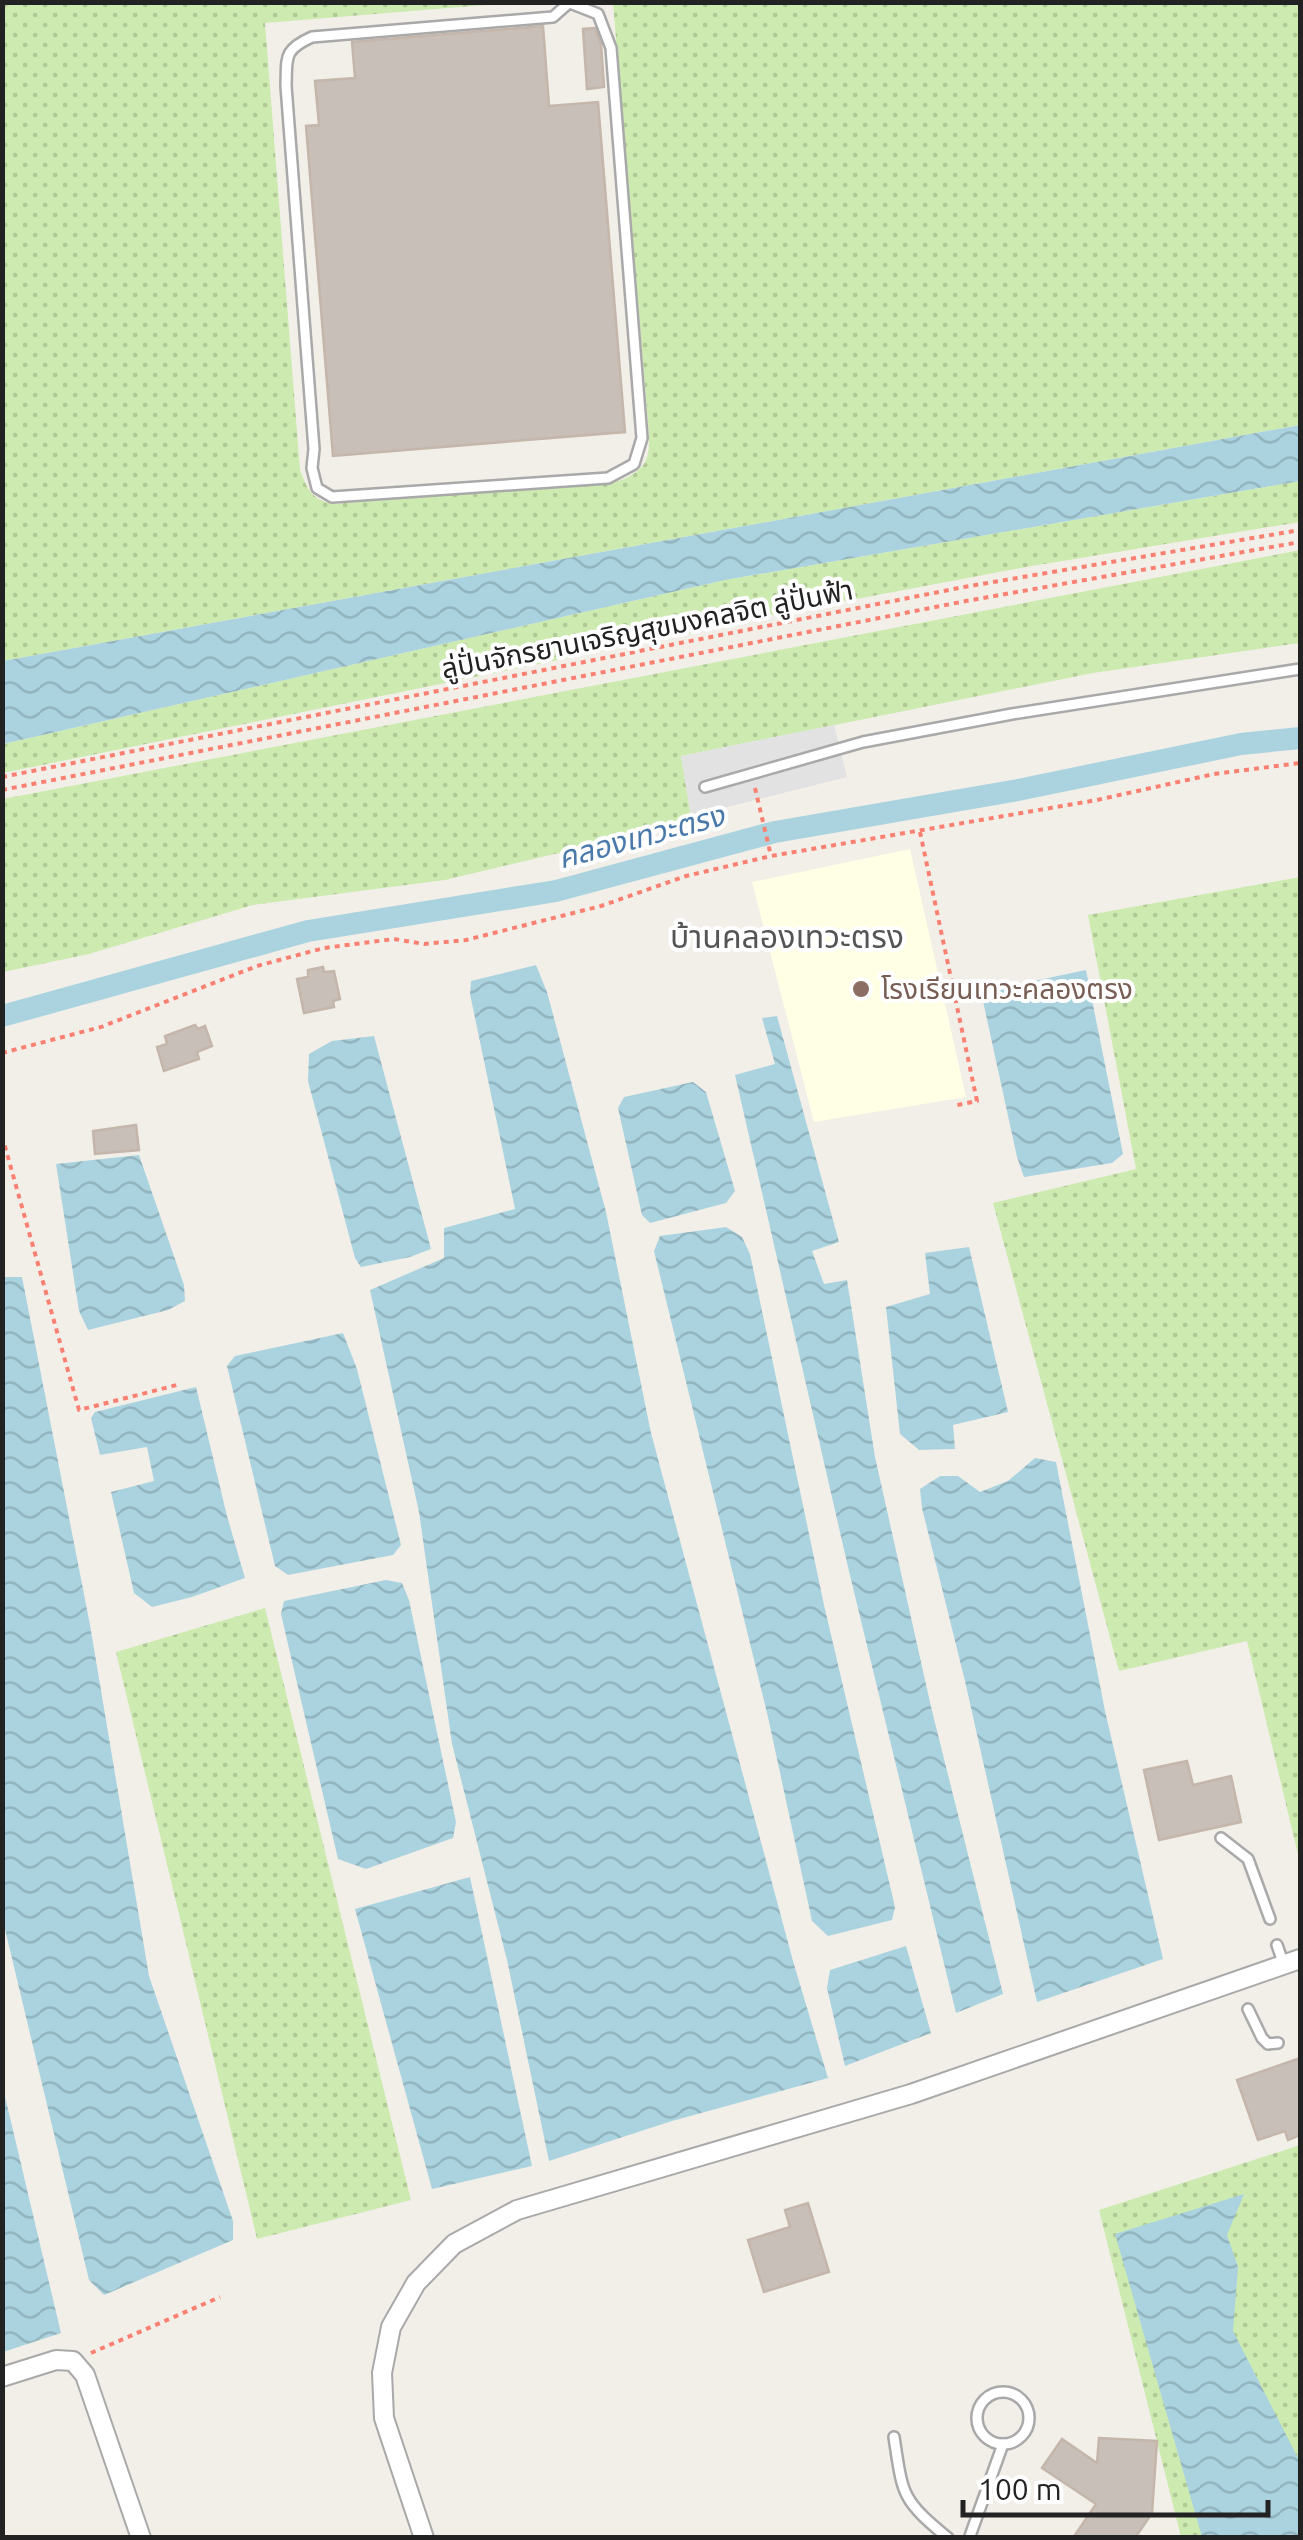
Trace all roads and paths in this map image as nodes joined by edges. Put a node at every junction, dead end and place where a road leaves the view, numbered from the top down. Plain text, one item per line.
1 (570, 3) edge
2 (1300, 530) edge
3 (1300, 542) edge
4 (1300, 669) edge
5 (1300, 763) edge
6 (2, 776) edge
7 (705, 787) dead end
8 (2, 790) edge
9 (758, 798) dead end
10 (920, 832) junction
11 (770, 856) junction
12 (2, 1053) edge
13 (953, 1106) dead end
14 (2, 1136) edge
15 (178, 1385) dead end
16 (1220, 1838) dead end
17 (1270, 1919) dead end
18 (1277, 1945) dead end
19 (1292, 1962) edge
20 (1248, 2009) dead end
21 (1278, 2044) dead end
22 (220, 2297) dead end
23 (72, 2360) junction
24 (2, 2377) edge
25 (894, 2437) dead end
26 (1003, 2444) junction
27 (968, 2537) edge
28 (141, 2538) edge
29 (424, 2538) edge
30 (948, 2538) edge

1 - 1 lane
2 - 6 path, ลู่ปั่นจักรยานเจริญสุขมงคลจิต ลู่ปั่นฟ้า
3 - 8 path
4 - 7 lane
5 - 10 path
9 - 11 path
10 - 11 path
10 - 13 path
11 - 12 path
14 - 15 path
16 - 17 lane
18 - 19 lane
19 - 29 street
20 - 21 lane
22 - 23 path
23 - 24 street
23 - 28 street
25 - 30 lane
26 - 26 lane
26 - 27 lane

